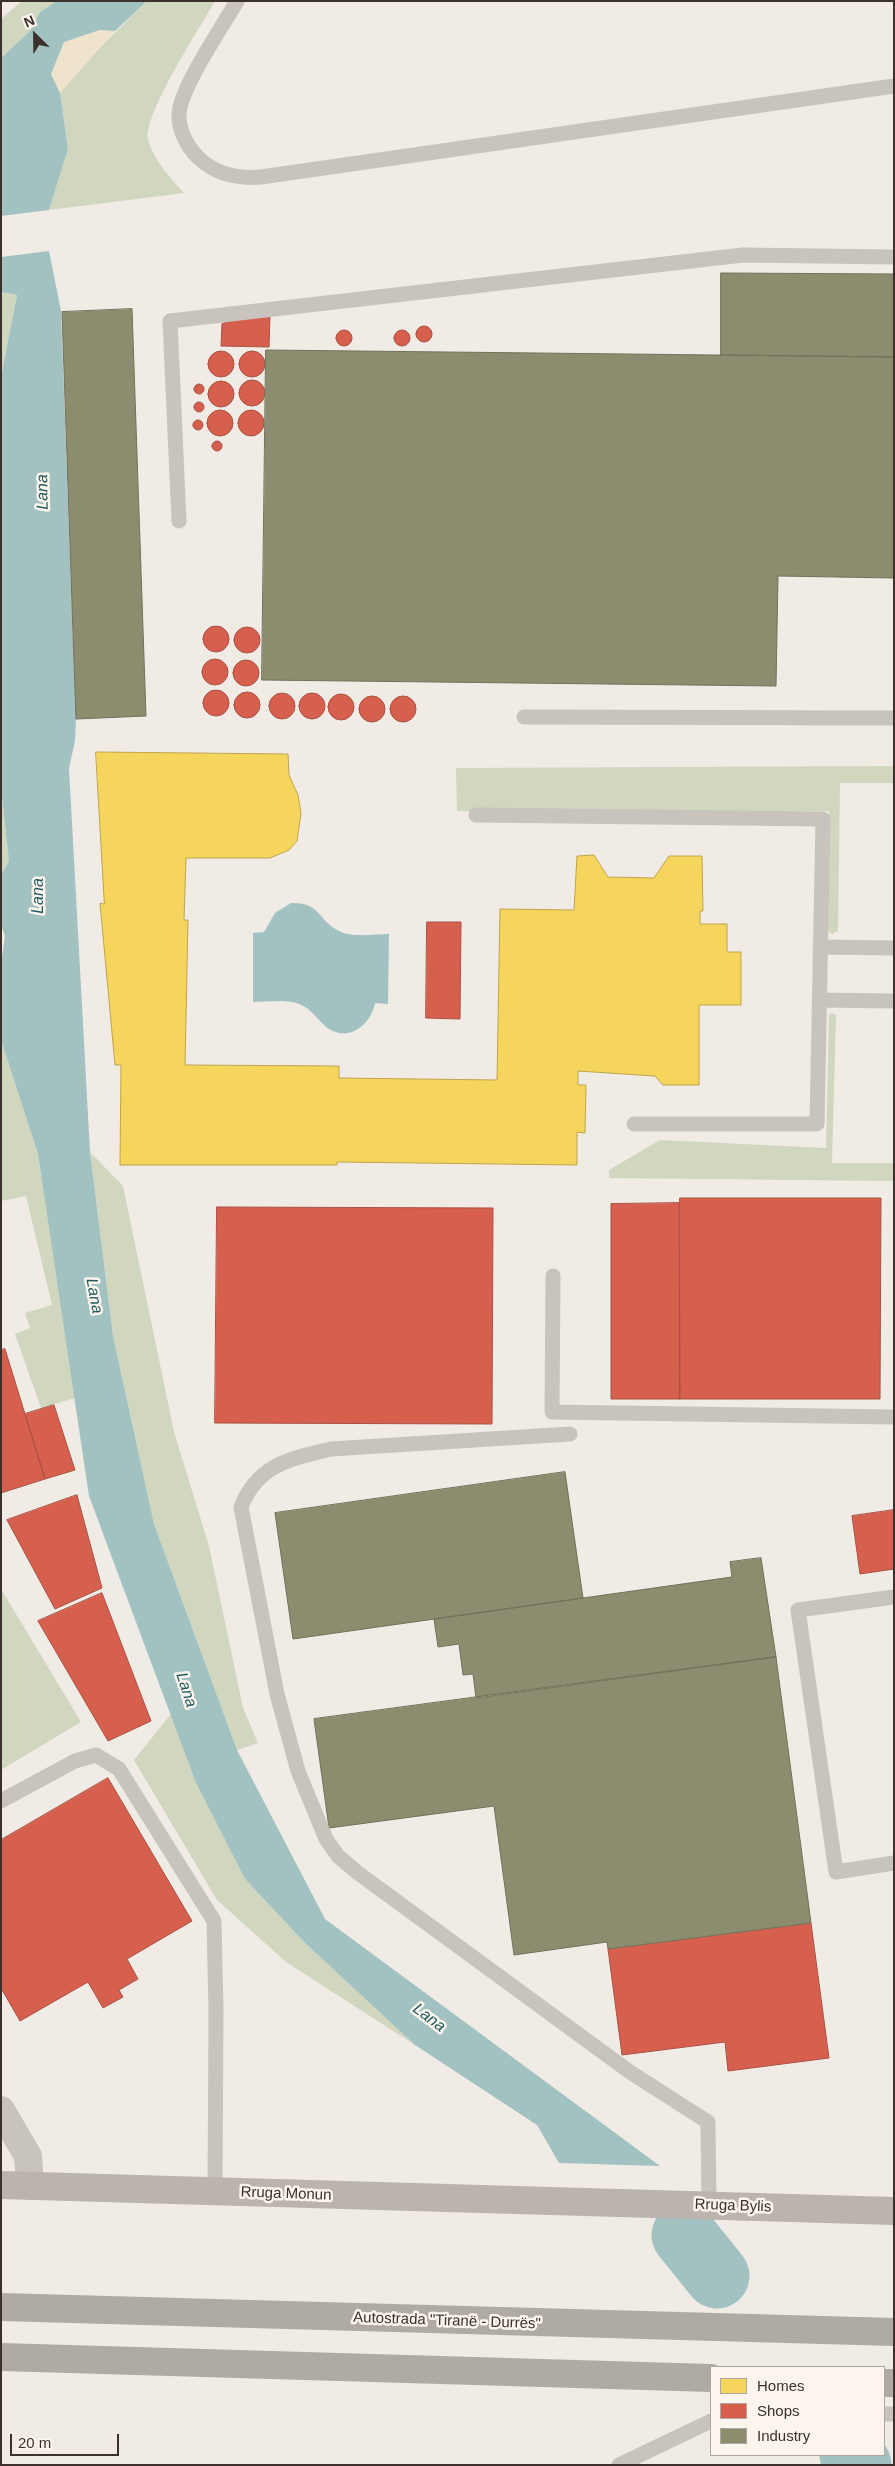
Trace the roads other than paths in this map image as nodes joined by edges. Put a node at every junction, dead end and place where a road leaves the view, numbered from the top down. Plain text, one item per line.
1 (237, 1) edge
2 (894, 86) edge
3 (894, 257) edge
4 (179, 521) dead end
5 (524, 717) dead end
6 (894, 718) edge
7 (476, 815) dead end
8 (820, 947) junction
9 (894, 948) edge
10 (820, 1000) junction
11 (894, 1001) edge
12 (634, 1124) dead end
13 (553, 1276) dead end
14 (894, 1417) edge
15 (570, 1434) dead end
16 (894, 1597) edge
17 (1, 1801) edge
18 (894, 1864) edge
19 (1, 2110) edge
20 (1, 2185) edge
21 (30, 2186) junction
22 (215, 2192) junction
23 (572, 2202) joint
24 (709, 2205) junction
25 (894, 2211) edge
26 (1, 2306) edge
27 (894, 2332) edge
28 (1, 2357) edge
29 (707, 2378) edge
30 (710, 2421) edge
31 (619, 2465) edge

1 - 2 lane
3 - 4 lane
5 - 6 lane
7 - 8 lane
8 - 9 lane
8 - 10 lane
10 - 11 lane
10 - 12 lane
13 - 14 lane
15 - 24 lane
16 - 18 lane
17 - 22 lane
19 - 21 street
20 - 21 main road, Rruga Monun
21 - 22 main road, Rruga Monun
22 - 23 main road, Rruga Monun
23 - 24 main road, Rruga Bylis
24 - 25 main road, Rruga Bylis
26 - 27 highway, Autostrada "Tiranë - Durrës"
28 - 29 highway
30 - 31 lane

